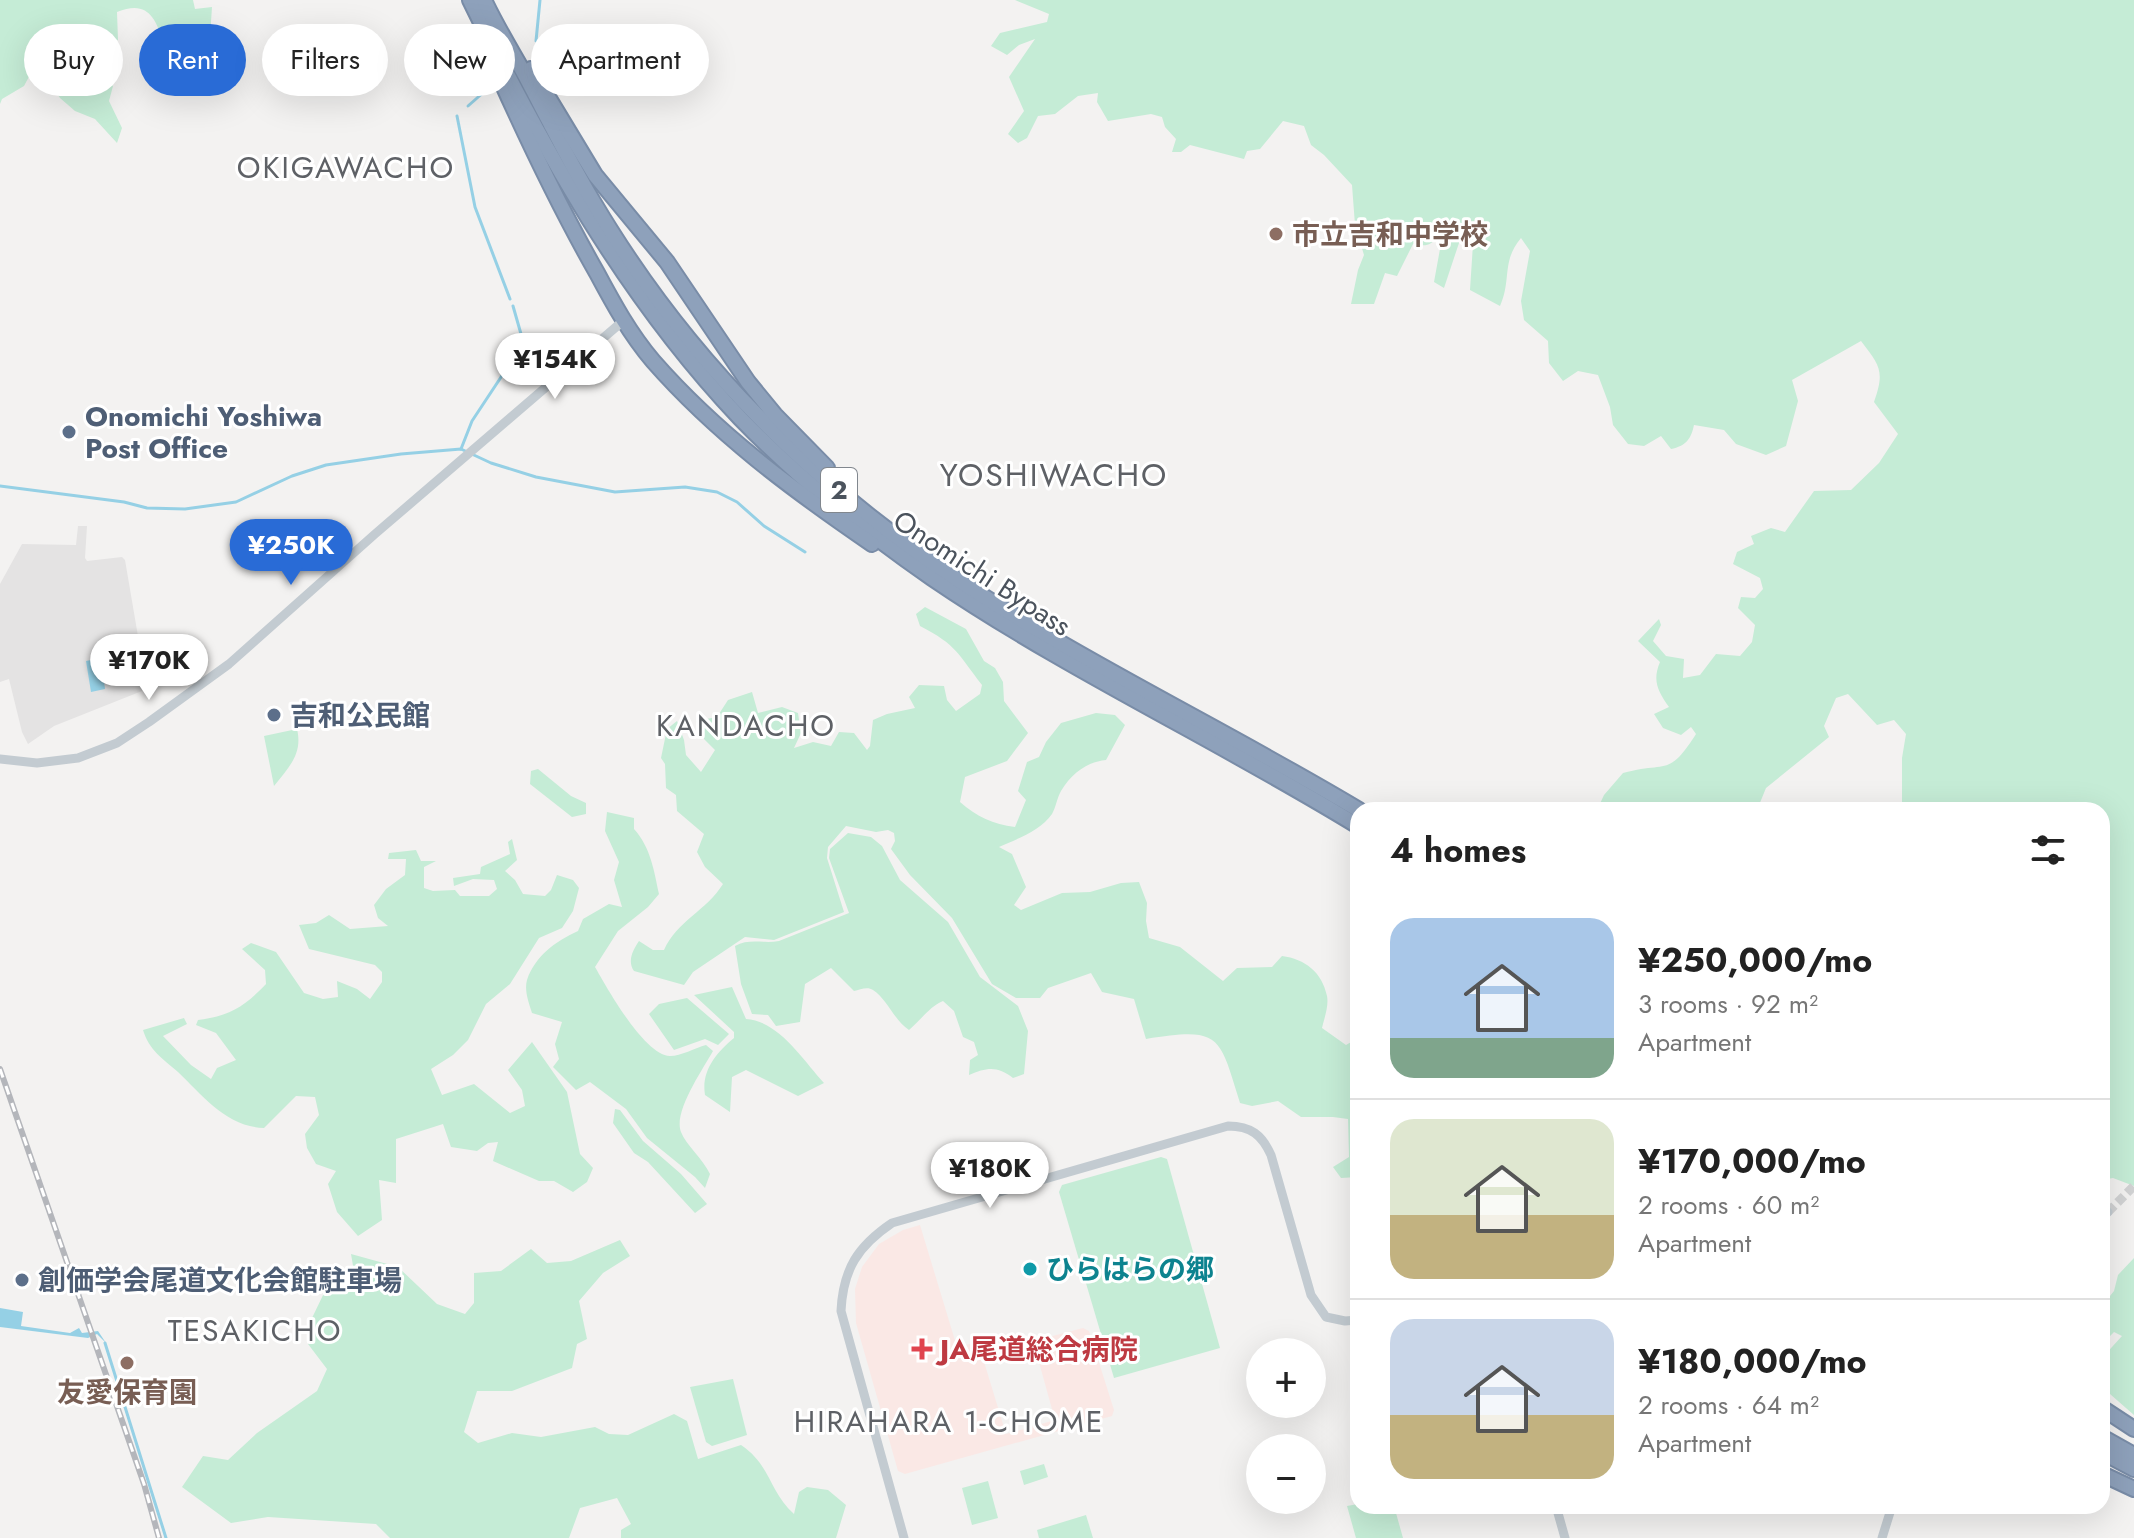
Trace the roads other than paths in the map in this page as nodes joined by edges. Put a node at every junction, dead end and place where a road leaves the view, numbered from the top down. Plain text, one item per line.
1 (463, 0) edge
2 (470, 0) edge
3 (486, 0) edge
4 (623, 321) junction
5 (918, 552) junction
6 (966, 599) junction
7 (0, 759) edge
8 (1350, 805) edge
9 (1350, 821) edge
10 (1350, 1321) edge
11 (2110, 1413) edge
12 (2134, 1429) edge
13 (2110, 1442) edge
14 (2134, 1455) edge
15 (2110, 1456) edge
16 (2134, 1469) edge
17 (2110, 1478) edge
18 (2134, 1489) edge
19 (1558, 1514) edge
20 (1890, 1514) edge
21 (904, 1538) edge
22 (1565, 1538) edge
23 (1882, 1538) edge

1 - 4 highway
2 - 6 highway, Onomichi Bypass / 2
3 - 5 highway
3 - 5 highway, Onomichi Bypass / 2
4 - 6 highway
4 - 7 street
5 - 8 highway, Onomichi Bypass / 2
6 - 9 highway, Onomichi Bypass / 2
10 - 21 street
11 - 12 highway
13 - 14 highway
15 - 16 highway
17 - 18 highway
19 - 22 street
20 - 23 street

